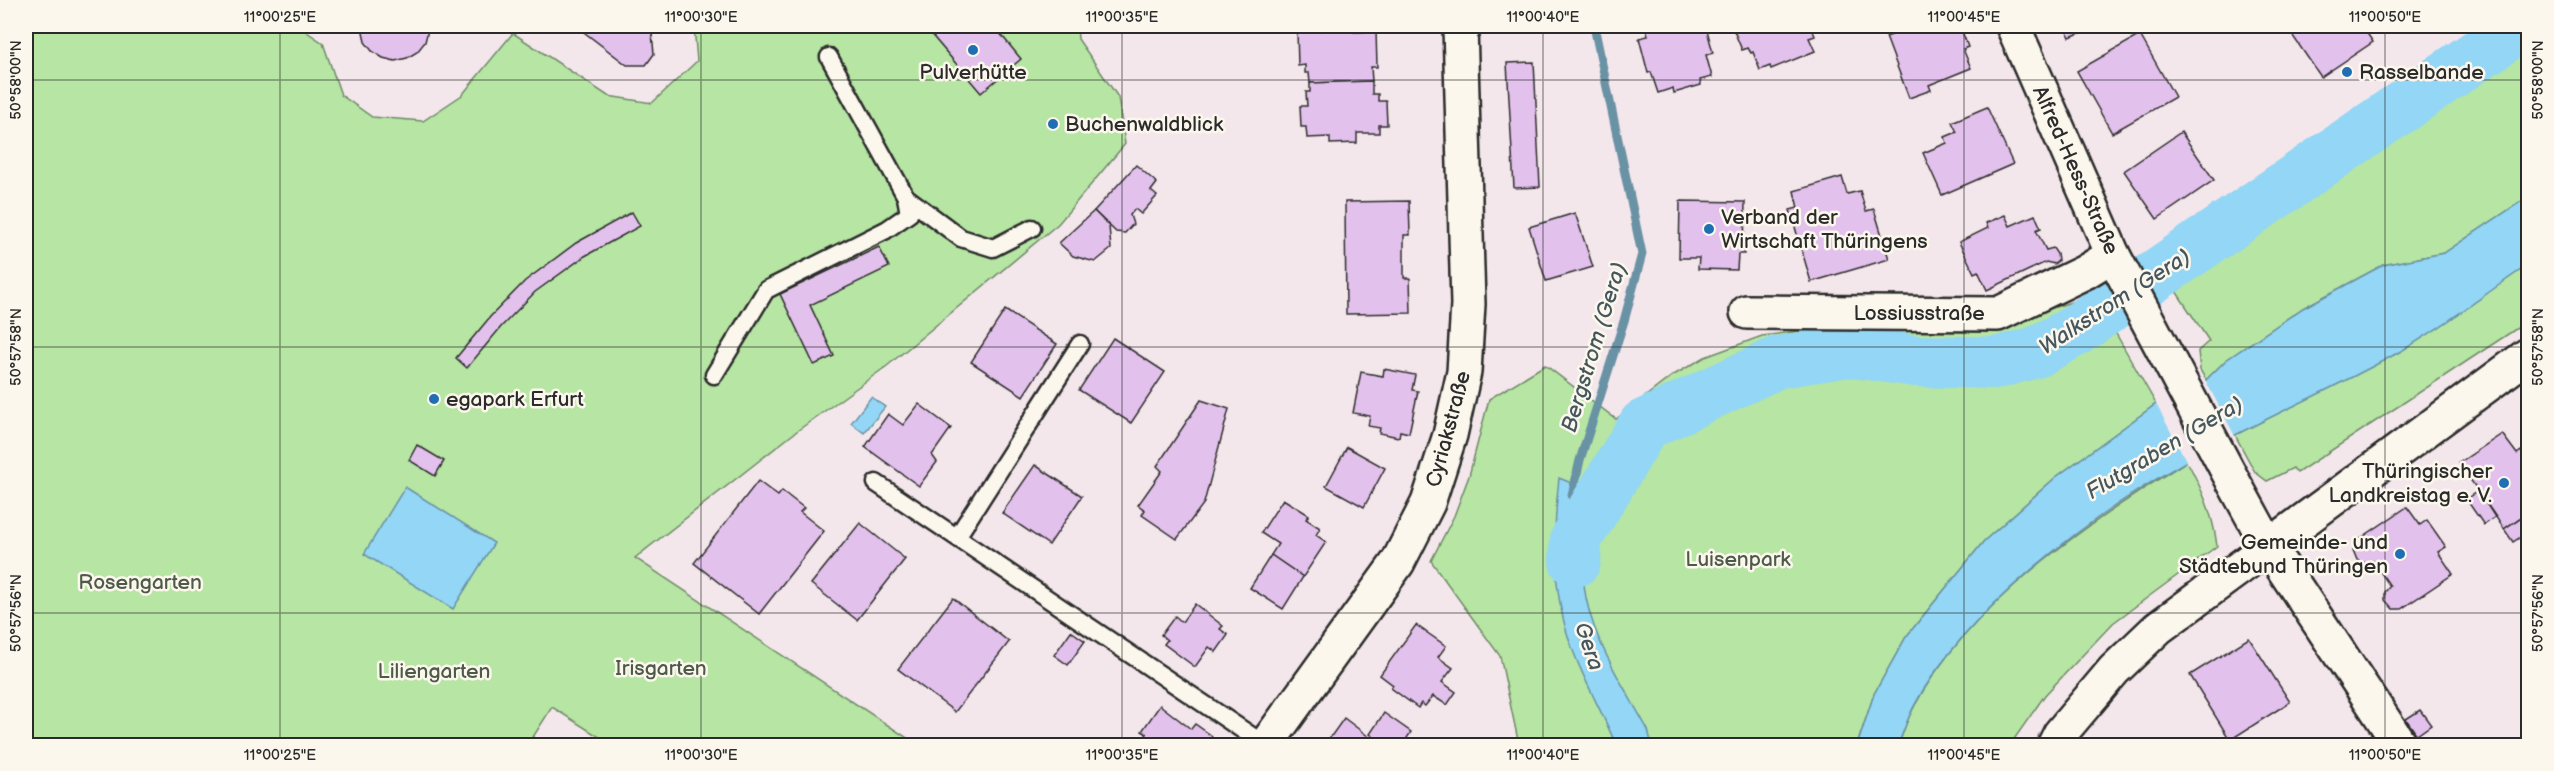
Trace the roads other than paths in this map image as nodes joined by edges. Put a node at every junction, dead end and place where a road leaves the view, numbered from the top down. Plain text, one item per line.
1 (1461, 26) edge
2 (2013, 26) edge
3 (829, 57) dead end
4 (906, 197) junction
5 (1032, 228) dead end
6 (2116, 261) junction
7 (1747, 312) dead end
8 (1080, 344) dead end
9 (2529, 355) edge
10 (714, 375) dead end
11 (876, 483) dead end
12 (957, 537) junction
13 (2269, 547) junction
14 (1265, 745) edge
15 (2054, 746) edge
16 (2401, 746) edge

1 - 14 street, Cyriakstraße
2 - 6 street, Alfred-Hess-Straße
3 - 4 lane
4 - 5 lane
4 - 10 lane
6 - 7 street, Lossiusstraße
6 - 13 street, Alfred-Hess-Straße
8 - 12 lane
9 - 13 street
11 - 12 lane
12 - 14 lane
13 - 15 street
13 - 16 street, Alfred-Hess-Straße

